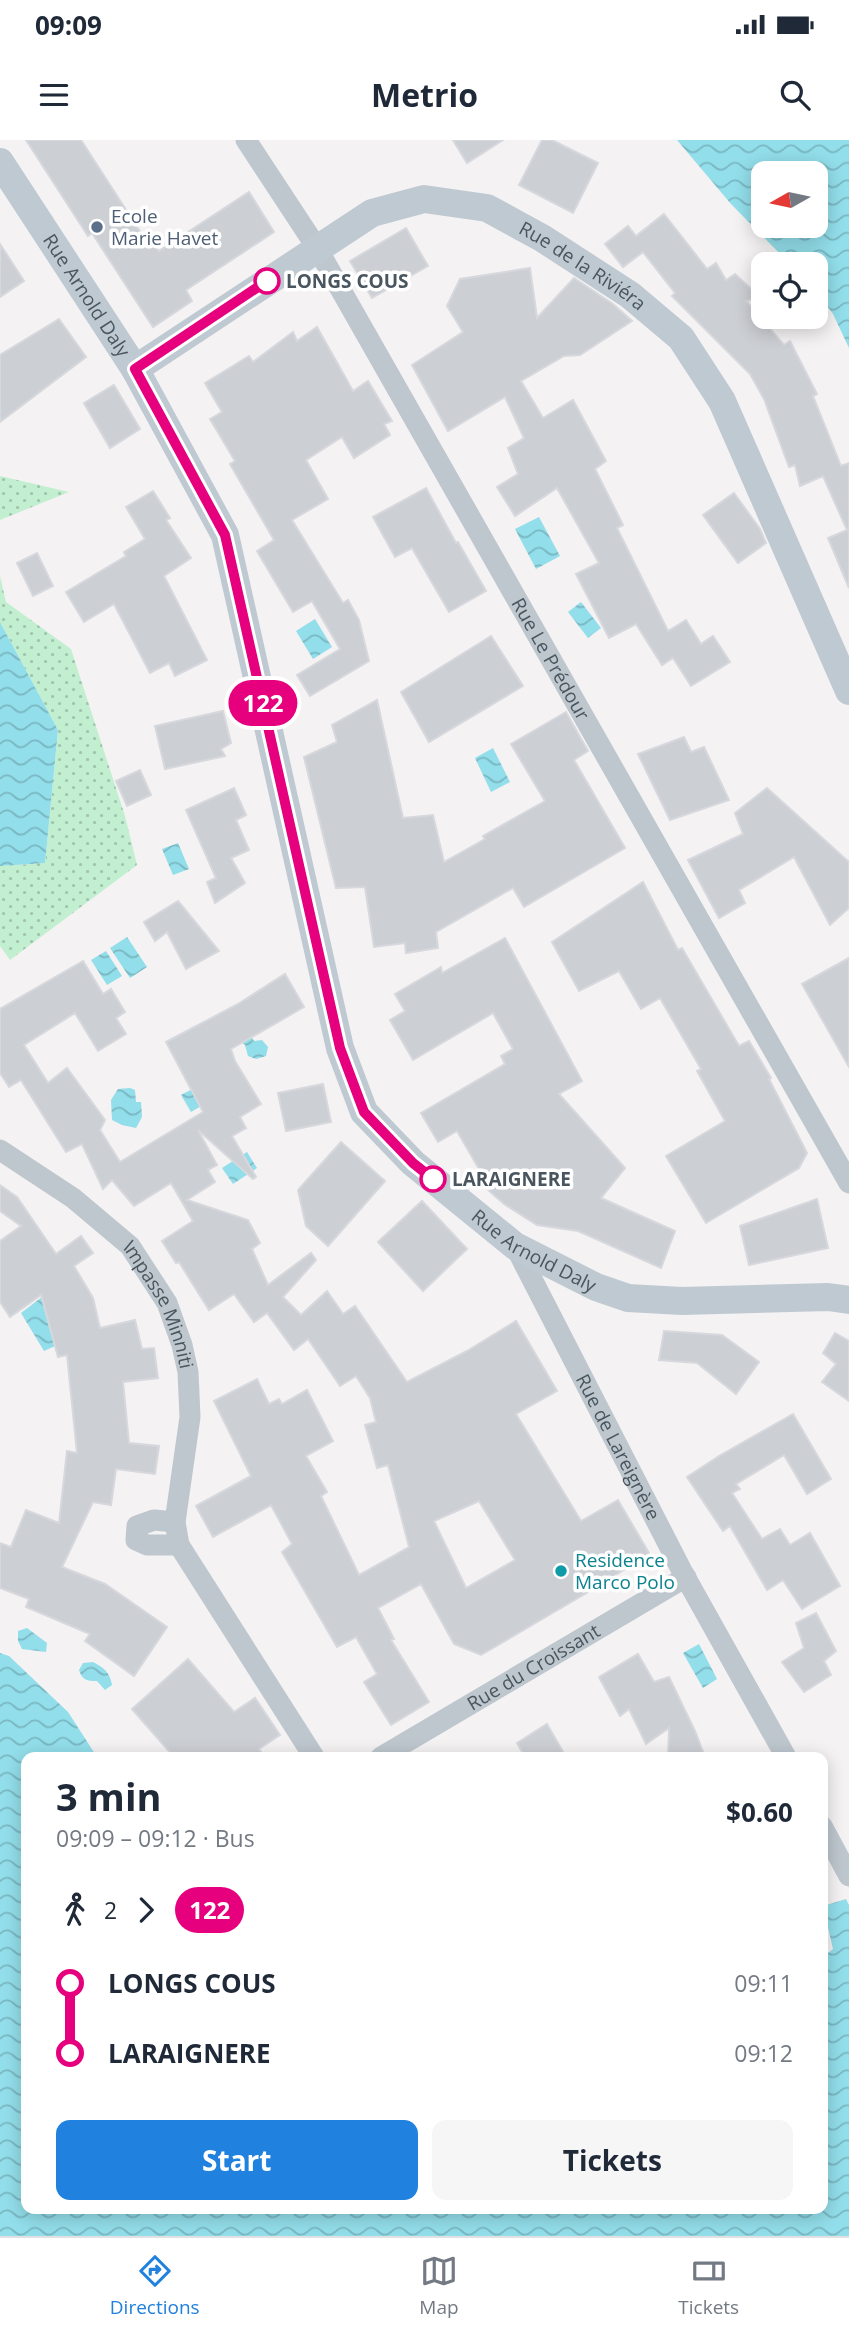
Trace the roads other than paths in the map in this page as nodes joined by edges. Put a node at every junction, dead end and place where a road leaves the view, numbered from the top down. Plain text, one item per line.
1 (246, 140) edge
2 (0, 162) edge
3 (317, 248) junction
4 (135, 369) junction
5 (849, 691) edge
6 (0, 1150) edge
7 (849, 1183) edge
8 (516, 1246) junction
9 (849, 1300) edge
10 (175, 1522) junction
11 (179, 1545) junction
12 (686, 1577) junction
13 (311, 1752) edge
14 (389, 1752) edge
15 (783, 1752) edge
16 (828, 1837) edge
17 (849, 1875) edge

1 - 3 street, Rue Le Prédour
2 - 4 street, Rue Arnold Daly
3 - 4 street, Rue de la Riviéra
3 - 5 street, Rue de la Riviéra
3 - 7 street, Rue Le Prédour
4 - 8 street, Rue Arnold Daly
6 - 10 street, Impasse Minniti
8 - 9 street, Rue Arnold Daly
8 - 12 street, Rue de Lareignère
10 - 11 street, Impasse Minniti
10 - 11 street
11 - 13 street, Impasse Minniti
12 - 14 street, Rue du Croissant
12 - 15 street, Rue de Lareignère
16 - 17 street

